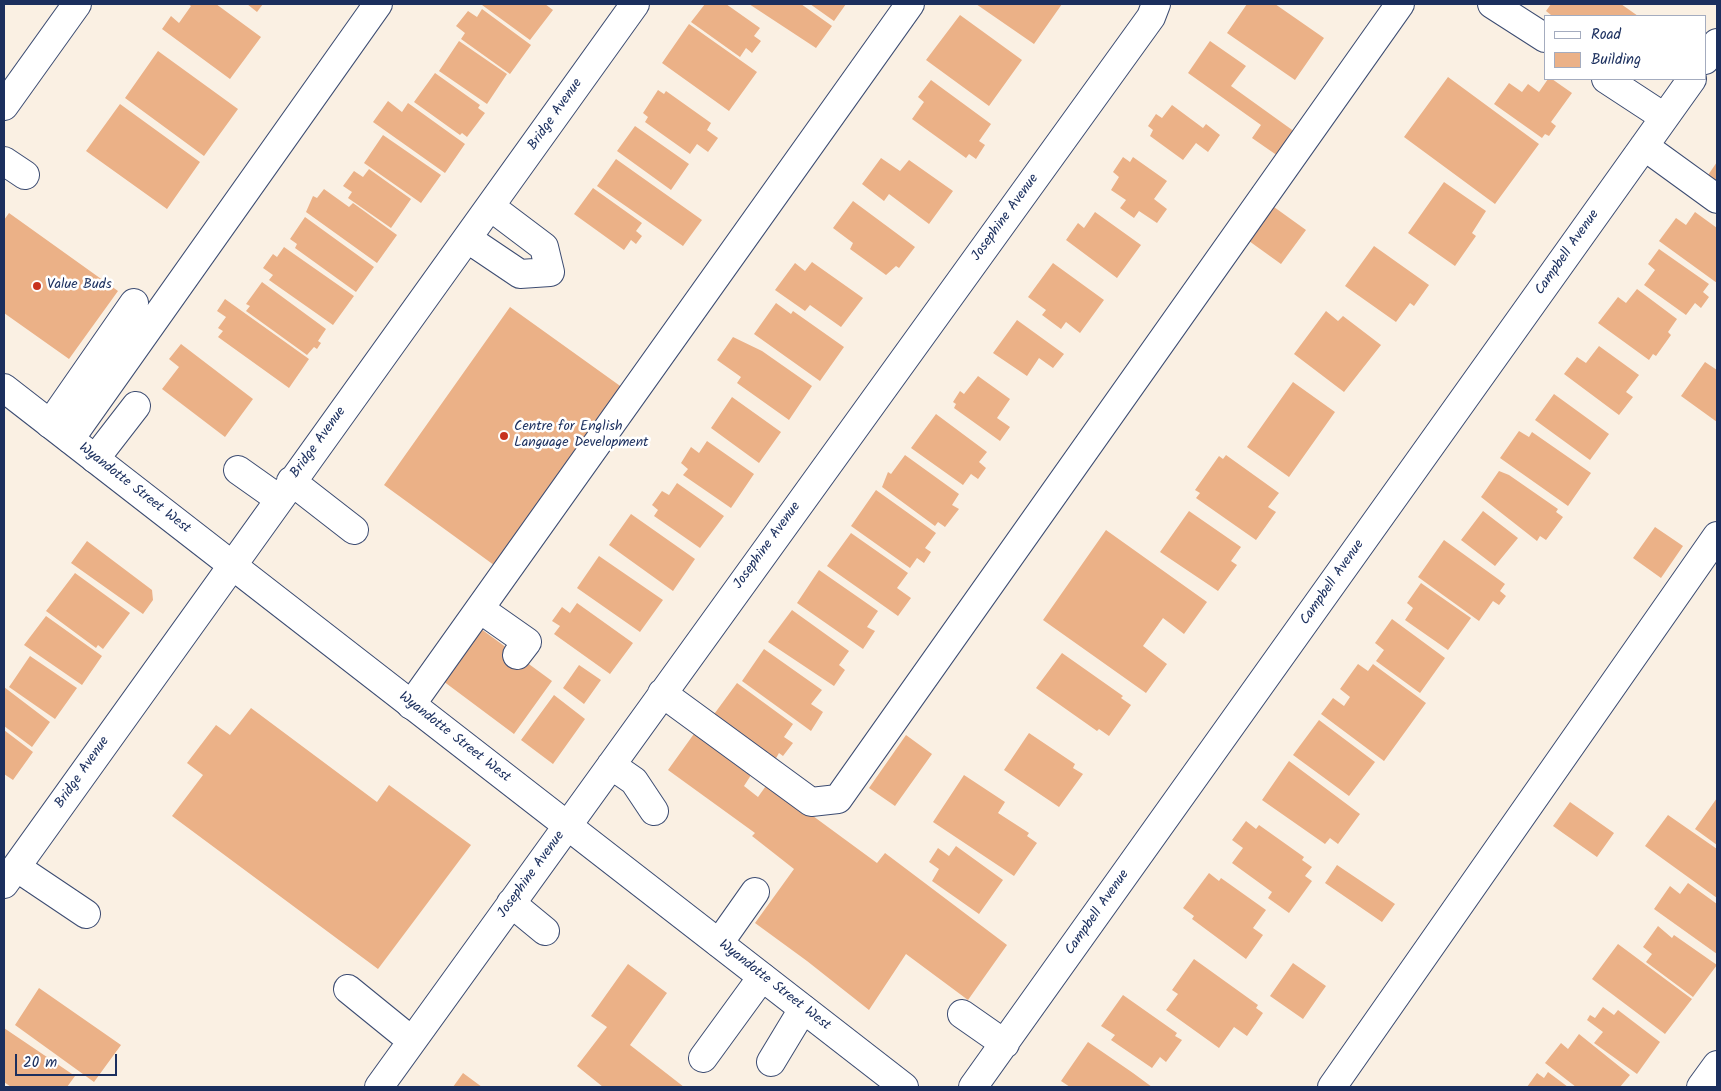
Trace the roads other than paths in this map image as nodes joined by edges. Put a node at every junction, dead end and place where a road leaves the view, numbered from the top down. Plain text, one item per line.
1 (77, 4) edge
2 (378, 4) edge
3 (635, 4) edge
4 (910, 4) edge
5 (1156, 4) edge
6 (1400, 4) edge
7 (1492, 4) edge
8 (1544, 37) edge
9 (1717, 43) edge
10 (1706, 59) edge
11 (1607, 80) edge
12 (1691, 80) edge
13 (5, 103) edge
14 (1664, 118) junction
15 (1644, 146) junction
16 (1717, 199) edge
17 (491, 206) junction
18 (468, 239) junction
19 (134, 303) dead end
20 (4, 388) edge
21 (136, 406) dead end
22 (60, 431) junction
23 (95, 459) junction
24 (238, 470) dead end
25 (285, 490) junction
26 (354, 530) dead end
27 (1717, 536) edge
28 (232, 565) junction
29 (480, 609) junction
30 (517, 655) dead end
31 (662, 693) junction
32 (411, 705) junction
33 (611, 765) junction
34 (654, 811) dead end
35 (567, 826) junction
36 (10, 875) edge
37 (755, 892) dead end
38 (511, 904) junction
39 (86, 914) dead end
40 (545, 930) dead end
41 (719, 944) junction
42 (762, 977) junction
43 (348, 989) dead end
44 (803, 1009) junction
45 (962, 1014) dead end
46 (412, 1042) junction
47 (1005, 1044) junction
48 (703, 1058) dead end
49 (771, 1062) dead end
50 (1717, 1065) edge
51 (379, 1087) edge
52 (904, 1087) edge
53 (974, 1087) edge
54 (1332, 1087) edge
55 (1701, 1087) edge

1 - 13 street
2 - 22 street
3 - 17 street, Bridge Avenue
4 - 29 street
5 - 31 street, Josephine Avenue
6 - 31 street
7 - 8 street
9 - 10 street
11 - 14 street
12 - 14 street, Campbell Avenue
14 - 15 street, Campbell Avenue
15 - 16 street
15 - 47 street, Campbell Avenue
17 - 18 street, Bridge Avenue
17 - 18 street
18 - 25 street, Bridge Avenue
19 - 22 street
20 - 22 street, Wyandotte Street West
21 - 23 street
22 - 23 street, Wyandotte Street West
23 - 28 street, Wyandotte Street West
24 - 25 street
25 - 26 street
25 - 28 street, Bridge Avenue
27 - 54 street
28 - 32 street, Wyandotte Street West
28 - 36 street, Bridge Avenue
29 - 30 street
29 - 32 street
31 - 33 street, Josephine Avenue
32 - 35 street, Wyandotte Street West
33 - 34 street
33 - 35 street, Josephine Avenue
35 - 38 street, Josephine Avenue
35 - 41 street, Wyandotte Street West
36 - 39 street
37 - 41 street
38 - 40 street
38 - 46 street, Josephine Avenue
41 - 42 street, Wyandotte Street West
42 - 44 street, Wyandotte Street West
42 - 48 street
43 - 46 street
44 - 49 street
44 - 52 street, Wyandotte Street West
45 - 47 street
46 - 51 street, Josephine Avenue
47 - 53 street, Campbell Avenue
50 - 55 street

